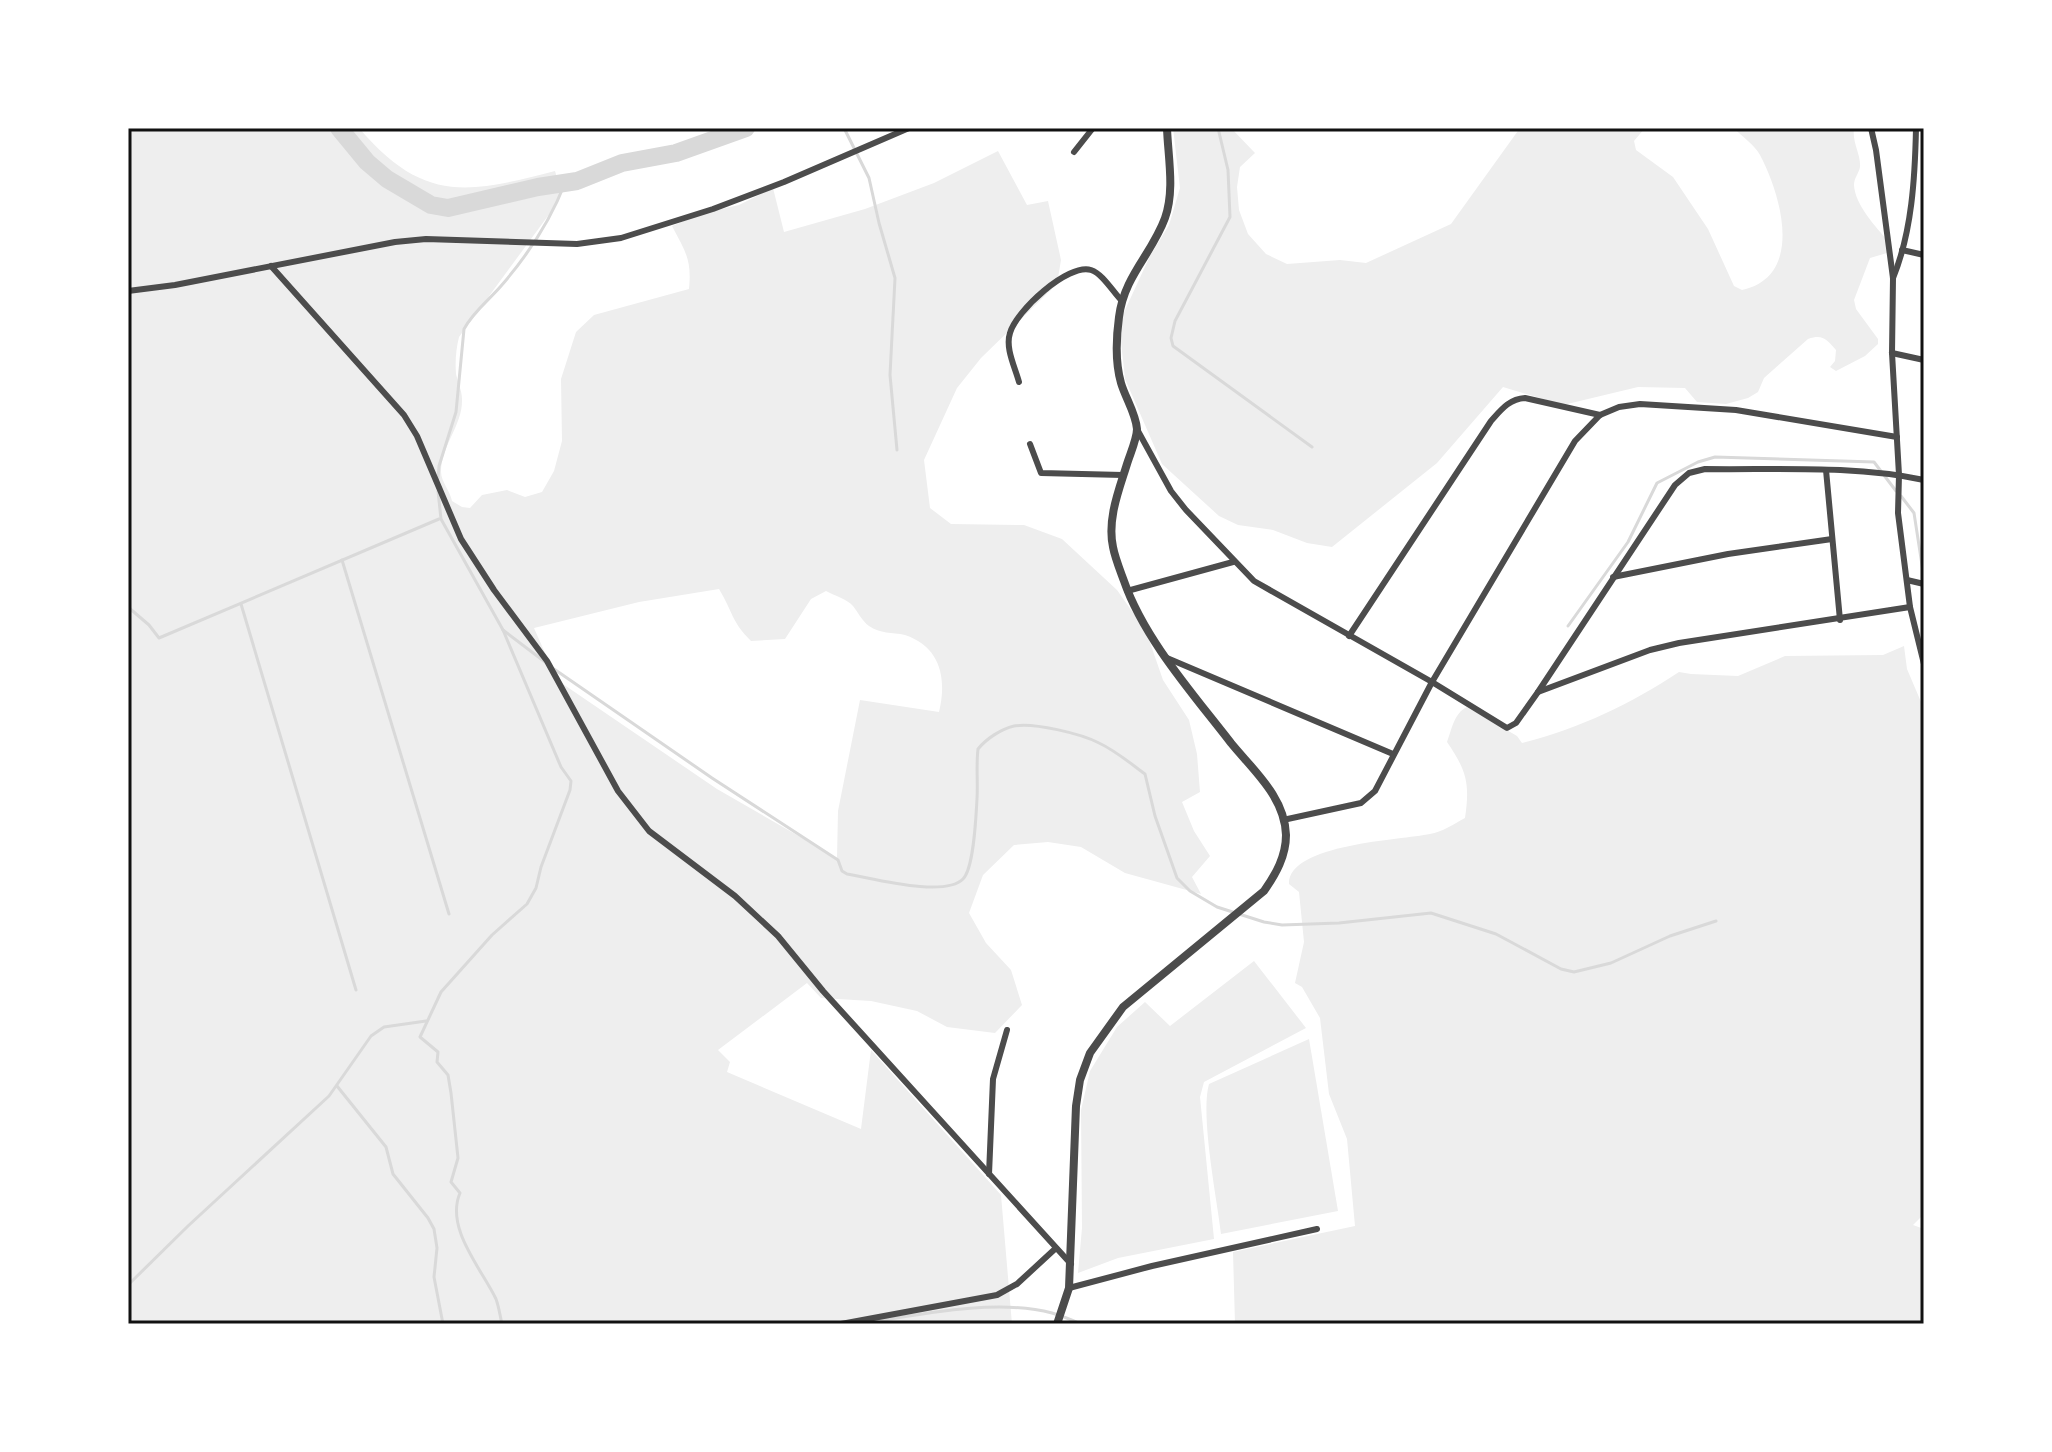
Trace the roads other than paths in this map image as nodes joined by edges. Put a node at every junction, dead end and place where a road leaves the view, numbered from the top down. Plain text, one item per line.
1 (909, 128) edge
2 (1093, 128) edge
3 (1167, 128) edge
4 (1871, 128) edge
5 (1916, 128) edge
6 (1074, 152) dead end
7 (1902, 250) junction
8 (1924, 255) edge
9 (271, 266) junction
10 (1893, 278) junction
11 (128, 291) edge
12 (1122, 301) junction
13 (1892, 353) junction
14 (1924, 360) edge
15 (1019, 382) dead end
16 (1600, 415) junction
17 (1137, 429) junction
18 (1897, 437) junction
19 (1030, 444) dead end
20 (1826, 470) junction
21 (1123, 475) junction
22 (1899, 475) junction
23 (1924, 480) edge
24 (1832, 539) junction
25 (1233, 562) junction
26 (1613, 577) junction
27 (1907, 580) junction
28 (1924, 584) edge
29 (1127, 591) junction
30 (1910, 607) junction
31 (1840, 620) junction
32 (1349, 636) junction
33 (1167, 658) junction
34 (1924, 664) edge
35 (1432, 682) junction
36 (1538, 692) junction
37 (1393, 754) junction
38 (1283, 820) junction
39 (1007, 1030) dead end
40 (989, 1174) junction
41 (1317, 1229) dead end
42 (1056, 1248) junction
43 (1071, 1264) junction
44 (1069, 1288) junction
45 (841, 1324) edge
46 (1057, 1324) edge

1 - 9 street
2 - 6 street
3 - 12 street
4 - 10 street
5 - 7 street
7 - 8 street
7 - 10 street
9 - 11 street
9 - 40 street
10 - 13 street
12 - 15 street
12 - 17 street
13 - 14 street
13 - 18 street
16 - 18 street
16 - 32 street
16 - 35 street
17 - 21 street
17 - 25 street
18 - 22 street
19 - 21 street
20 - 22 street
20 - 24 street
20 - 26 street
21 - 29 street
22 - 23 street
22 - 27 street
24 - 26 street
24 - 31 street
25 - 29 street
25 - 32 street
26 - 36 street
27 - 28 street
27 - 30 street
29 - 33 street
30 - 31 street
30 - 34 street
31 - 36 street
32 - 35 street
33 - 37 street
33 - 38 street
35 - 36 street
35 - 37 street
37 - 38 street
38 - 43 street
39 - 40 street
40 - 42 street
41 - 44 street
42 - 43 street
42 - 45 street
43 - 44 street
44 - 46 street

